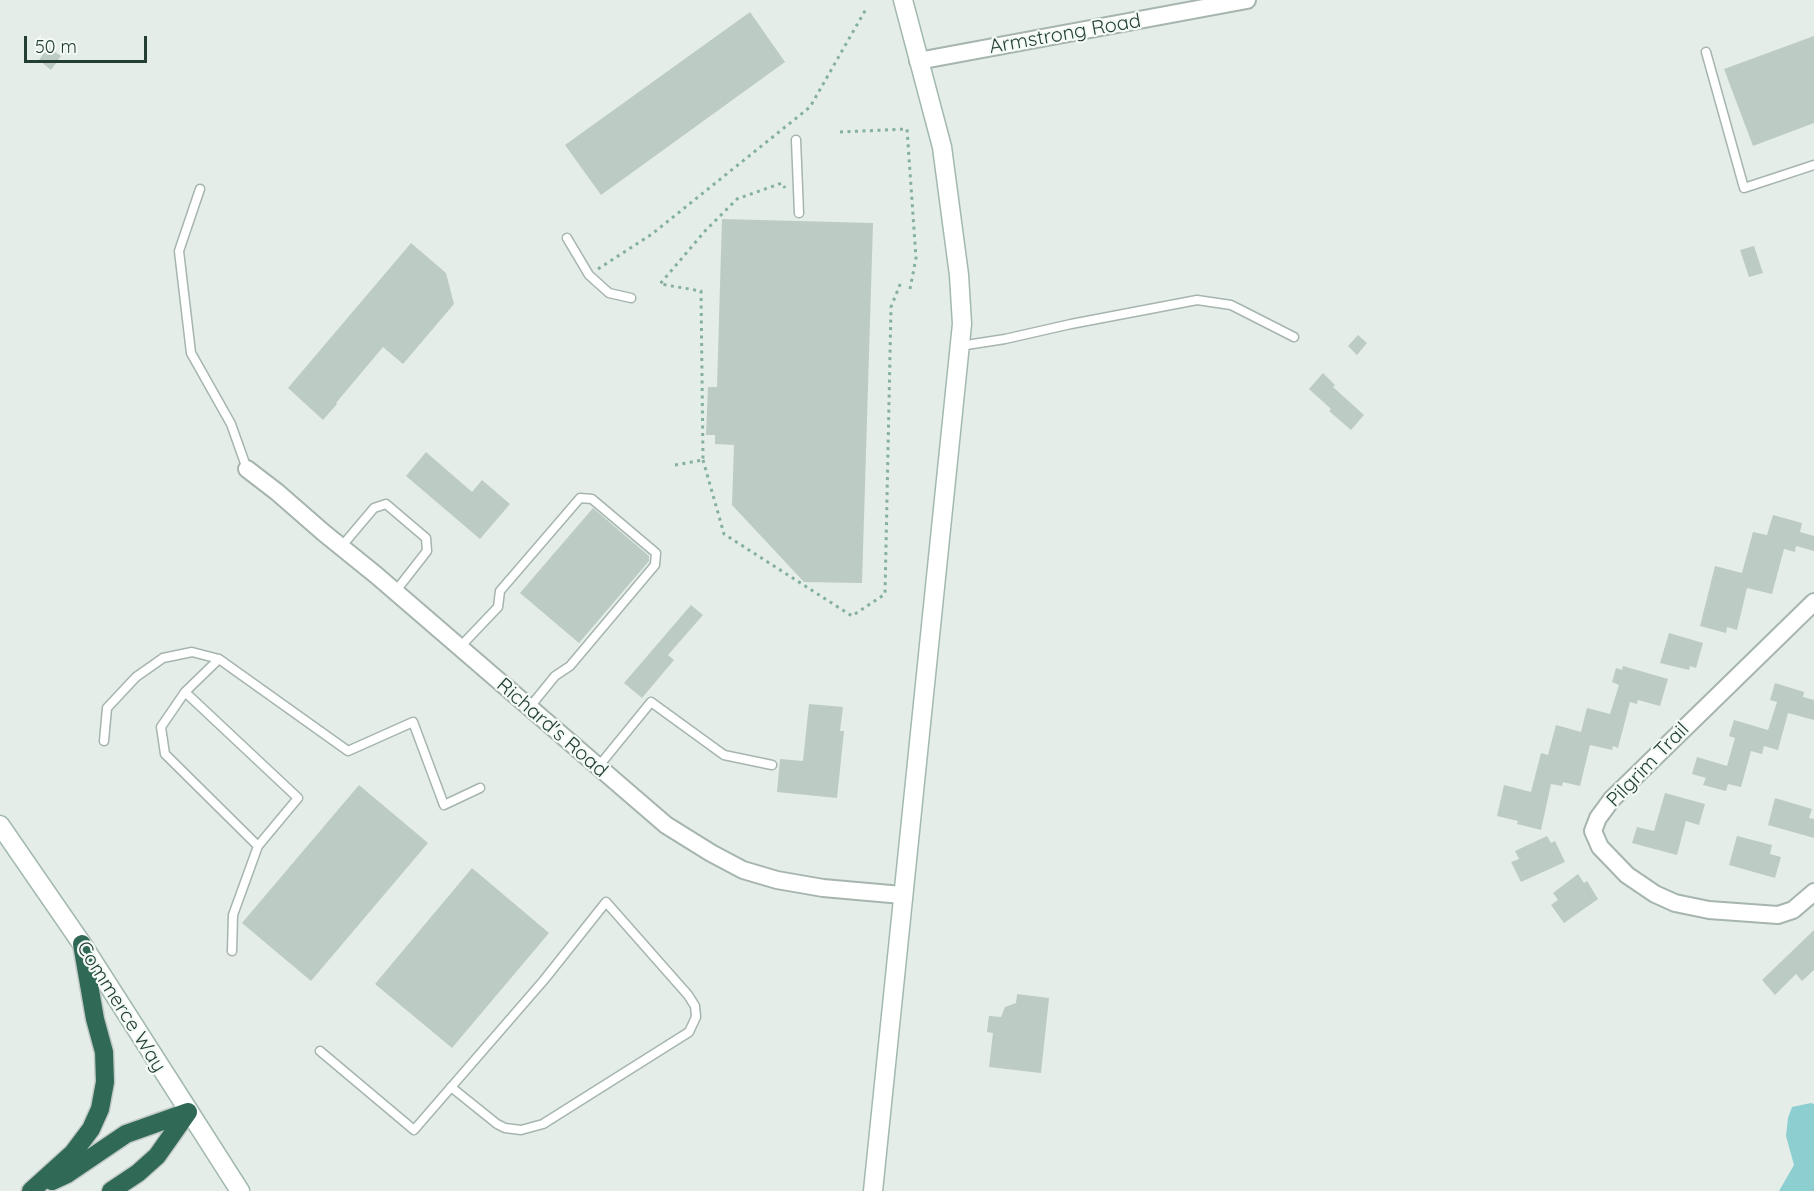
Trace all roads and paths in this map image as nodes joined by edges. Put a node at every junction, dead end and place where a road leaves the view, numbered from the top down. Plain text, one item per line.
1 (903, 0) edge
2 (1247, 0) edge
3 (866, 9) dead end
4 (1706, 52) dead end
5 (918, 61) junction
6 (840, 132) dead end
7 (796, 140) dead end
8 (1814, 165) edge
9 (200, 189) dead end
10 (799, 213) joint
11 (567, 238) dead end
12 (589, 275) junction
13 (901, 282) dead end
14 (910, 289) dead end
15 (631, 298) dead end
16 (1294, 337) dead end
17 (960, 346) junction
18 (703, 460) junction
19 (675, 465) dead end
20 (247, 469) joint
21 (341, 548) junction
22 (395, 592) junction
23 (1814, 602) edge
24 (459, 648) junction
25 (219, 658) junction
26 (186, 692) junction
27 (529, 708) junction
28 (104, 741) dead end
29 (772, 765) dead end
30 (598, 767) junction
31 (480, 788) dead end
32 (0, 825) edge
33 (258, 846) junction
34 (1814, 892) edge
35 (902, 895) junction
36 (82, 944) junction
37 (232, 951) dead end
38 (320, 1051) dead end
39 (452, 1087) junction
40 (188, 1112) junction
41 (31, 1191) edge
42 (111, 1191) edge
43 (240, 1191) edge
44 (873, 1191) edge

1 - 5 street
2 - 5 street, Armstrong Road
3 - 12 path
4 - 8 lane
5 - 17 street
6 - 14 path
7 - 10 lane
9 - 20 lane
10 - 18 path
11 - 12 lane
12 - 15 lane
13 - 18 path
16 - 17 lane
17 - 35 street
18 - 19 path
20 - 21 street, Richard's Road
21 - 22 street, Richard's Road
21 - 22 lane
22 - 24 street, Richard's Road
23 - 34 street, Pilgrim Trail
24 - 27 street, Richard's Road
24 - 27 lane
25 - 26 lane
25 - 28 lane
25 - 31 lane
26 - 33 lane
26 - 33 lane
27 - 30 street, Richard's Road
29 - 30 lane
30 - 35 street, Richard's Road
32 - 36 street, Commerce Way
33 - 37 lane
35 - 44 street
36 - 40 street, Commerce Way
36 - 41 highway
38 - 39 lane
39 - 39 lane
40 - 41 highway
40 - 42 highway
40 - 43 street, Commerce Way

